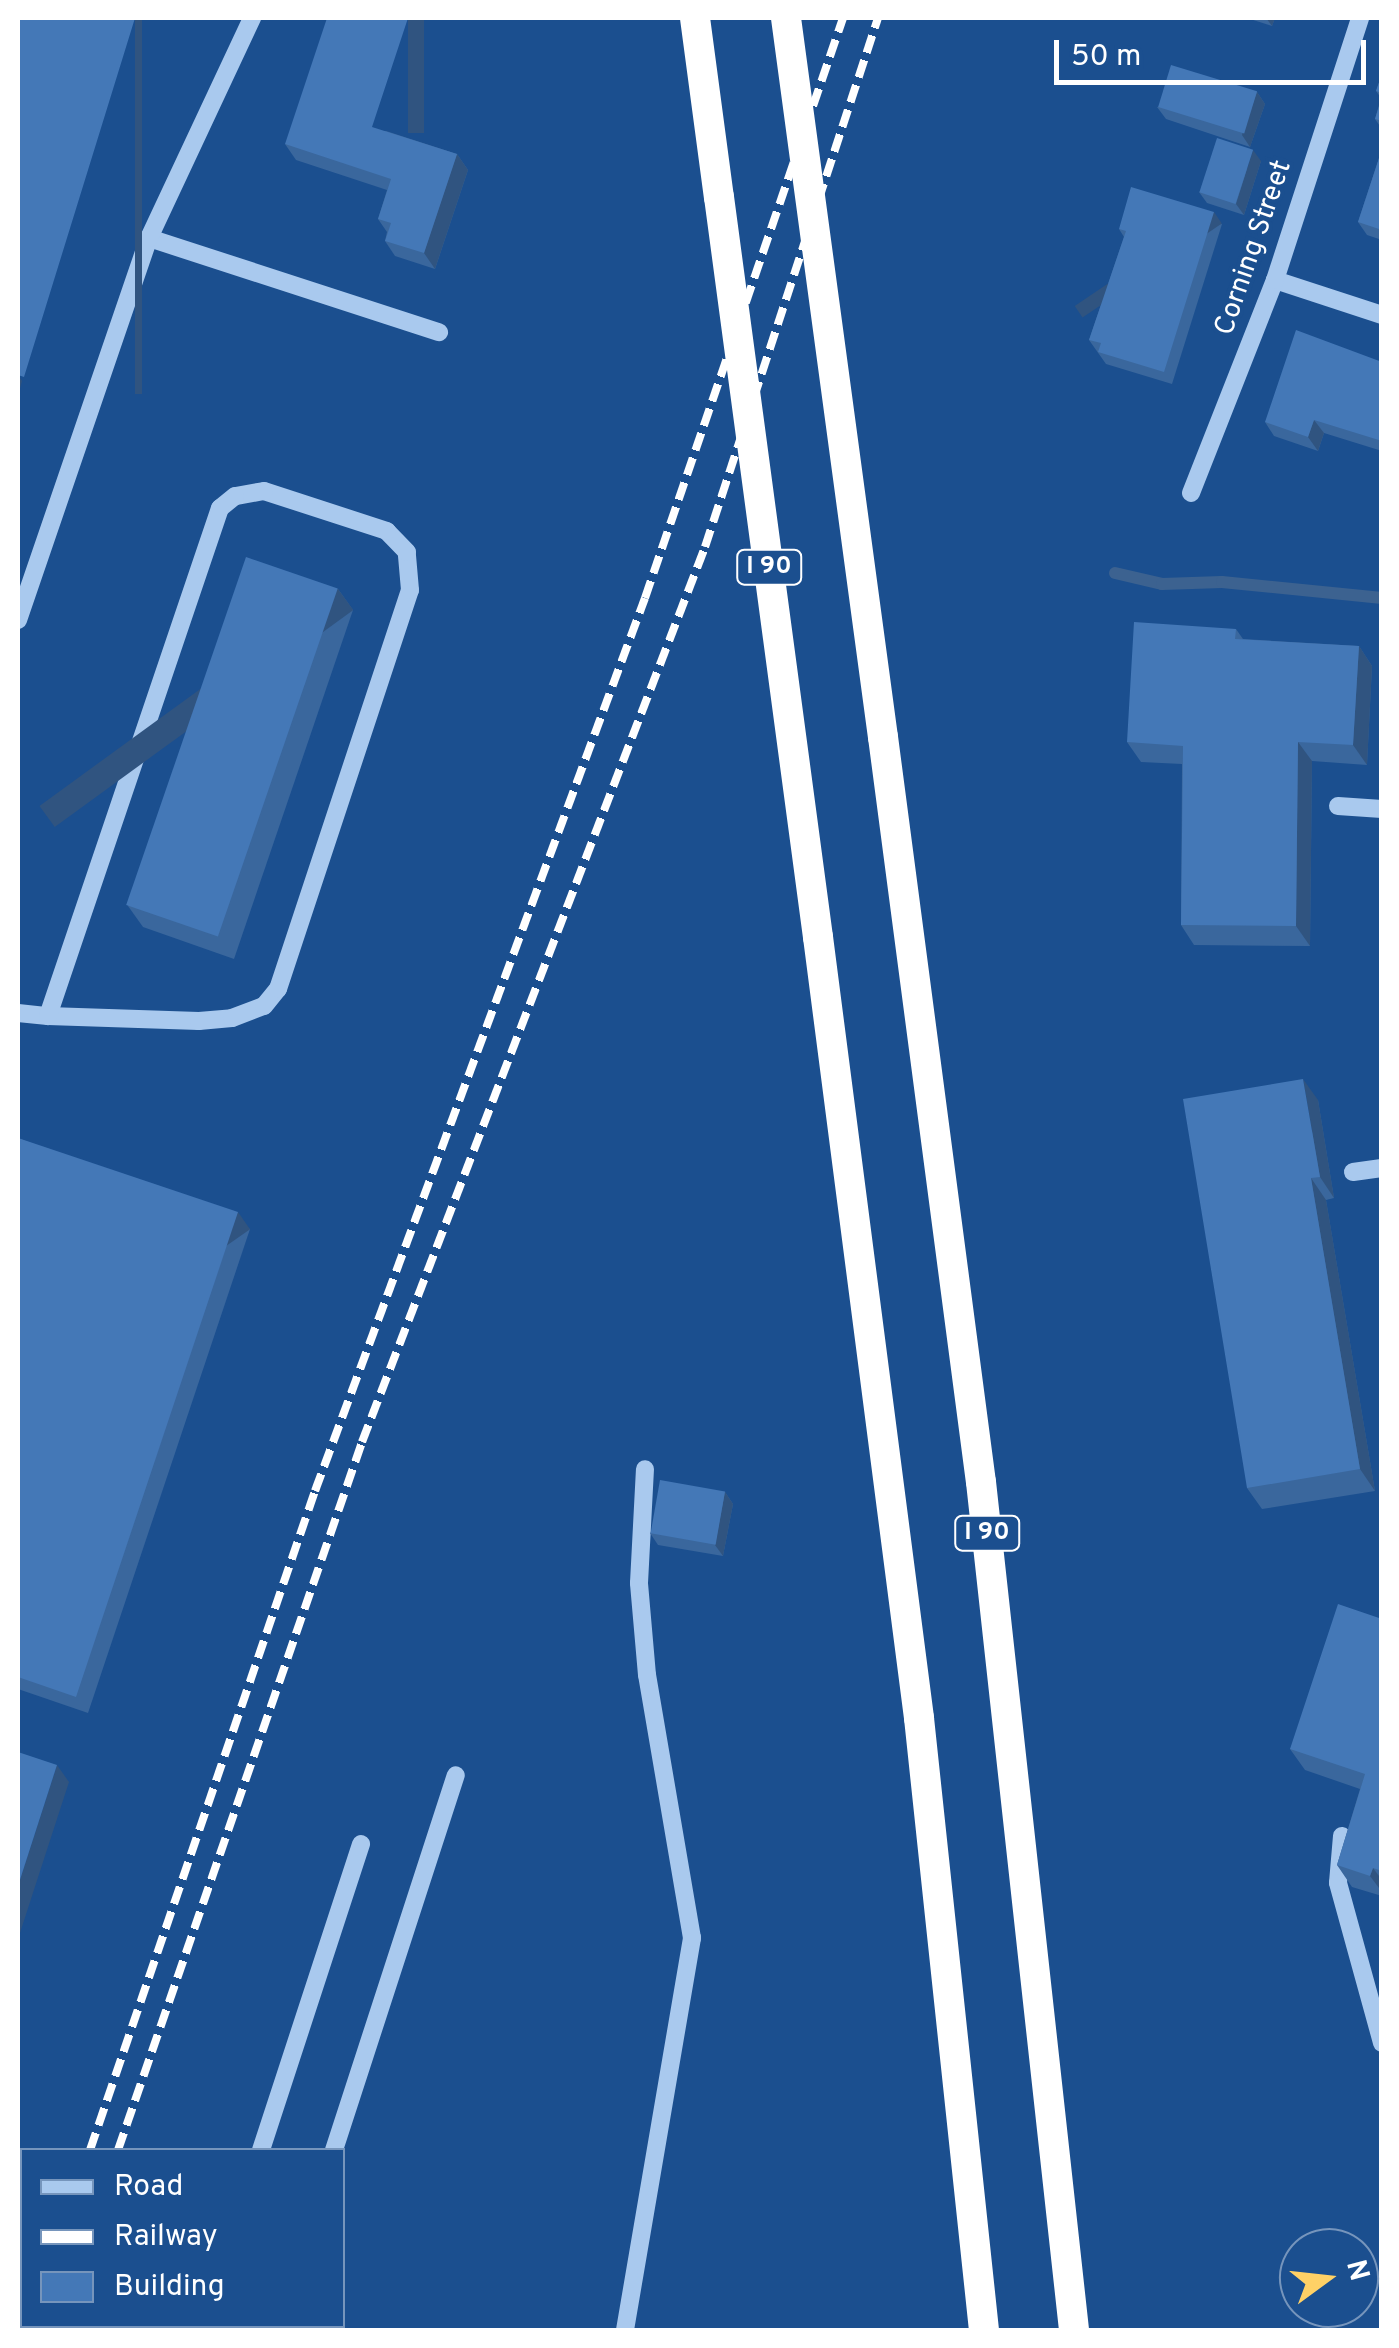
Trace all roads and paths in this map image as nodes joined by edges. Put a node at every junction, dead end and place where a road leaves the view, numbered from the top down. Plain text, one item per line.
1 (252, 18) edge
2 (695, 18) edge
3 (786, 18) edge
4 (1360, 18) edge
5 (148, 238) junction
6 (1274, 280) junction
7 (1382, 315) edge
8 (438, 332) dead end
9 (1192, 493) dead end
10 (18, 620) edge
11 (1338, 806) dead end
12 (1382, 809) edge
13 (18, 1014) edge
14 (48, 1016) junction
15 (1382, 1168) edge
16 (1353, 1172) dead end
17 (645, 1469) dead end
18 (456, 1775) dead end
19 (1342, 1836) edge
20 (361, 1844) dead end
21 (1382, 2043) edge
22 (262, 2148) edge
23 (335, 2148) edge
24 (625, 2330) edge
25 (984, 2330) edge
26 (1074, 2330) edge

1 - 5 street
2 - 25 highway, I 90, bridge
3 - 26 highway, I 90, bridge
4 - 6 street, Corning Street
5 - 8 street
5 - 10 street
6 - 7 street
6 - 9 street, Corning Street
11 - 12 street
13 - 14 street
14 - 14 street
15 - 16 street
17 - 24 street
18 - 23 street
19 - 21 street
20 - 22 street

